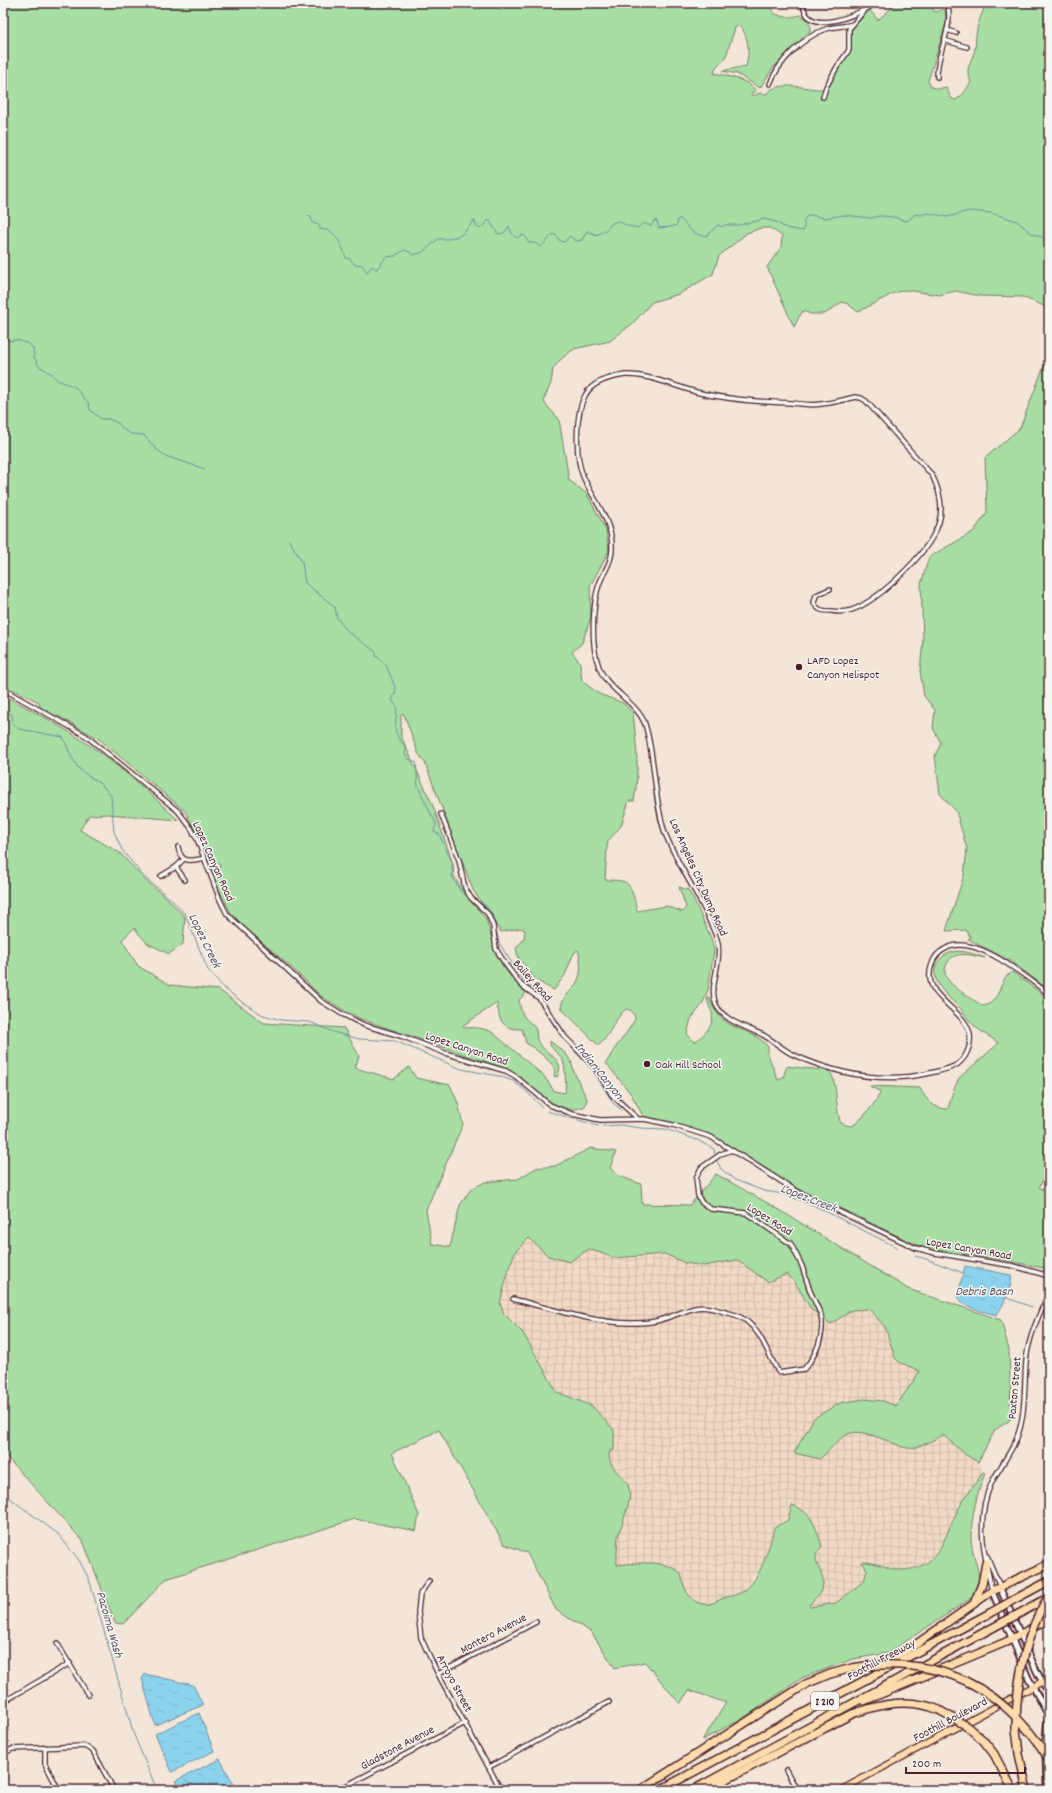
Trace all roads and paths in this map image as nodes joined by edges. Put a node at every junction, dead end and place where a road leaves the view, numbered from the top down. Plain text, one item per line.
1 (803, 3) edge
2 (876, 3) edge
3 (948, 3) edge
4 (864, 11) junction
5 (853, 24) junction
6 (947, 30) junction
7 (956, 32) dead end
8 (944, 40) junction
9 (967, 47) dead end
10 (937, 77) dead end
11 (770, 84) dead end
12 (823, 97) dead end
13 (830, 589) dead end
14 (3, 689) edge
15 (441, 814) dead end
16 (178, 847) dead end
17 (205, 858) junction
18 (184, 859) junction
19 (176, 867) junction
20 (161, 876) dead end
21 (185, 880) dead end
22 (1049, 994) edge
23 (637, 1118) junction
24 (732, 1150) junction
25 (1049, 1276) edge
26 (1049, 1293) edge
27 (513, 1299) dead end
28 (985, 1551) junction
29 (986, 1563) junction
30 (1049, 1564) edge
31 (429, 1581) dead end
32 (1049, 1581) edge
33 (1000, 1588) junction
34 (992, 1591) junction
35 (1049, 1596) edge
36 (975, 1602) junction
37 (1049, 1619) edge
38 (536, 1622) dead end
39 (1021, 1635) junction
40 (1011, 1639) junction
41 (57, 1643) dead end
42 (70, 1663) junction
43 (438, 1674) junction
44 (1049, 1678) edge
45 (1042, 1682) junction
46 (1033, 1687) junction
47 (1049, 1694) edge
48 (88, 1695) dead end
49 (826, 1701) junction
50 (3, 1702) edge
51 (609, 1702) dead end
52 (833, 1714) junction
53 (1049, 1717) edge
54 (464, 1723) junction
55 (45, 1747) junction
56 (3, 1754) edge
57 (1049, 1758) edge
58 (489, 1767) junction
59 (786, 1770) dead end
60 (59, 1790) edge
61 (114, 1790) edge
62 (338, 1790) edge
63 (501, 1790) edge
64 (640, 1790) edge
65 (660, 1790) edge
66 (693, 1790) edge
67 (706, 1790) edge
68 (797, 1790) edge
69 (841, 1790) edge
70 (1013, 1790) edge
71 (1027, 1790) edge
72 (1048, 1790) edge

1 - 4 street
2 - 4 street
3 - 6 street
4 - 5 street
5 - 11 street
5 - 12 street
6 - 7 street
6 - 8 street
8 - 9 street
8 - 10 street
13 - 22 street, Los Angeles City Dump Road
14 - 17 street, Lopez Canyon Road
15 - 23 street, Bailey Road
16 - 18 street
17 - 18 street
17 - 23 street, Lopez Canyon Road
18 - 19 street
19 - 20 street
19 - 21 street
23 - 24 street, Lopez Canyon Road
24 - 25 street, Lopez Canyon Road
24 - 27 street, Lopez Road
26 - 28 street, Paxton Street
28 - 29 street, Paxton Street
28 - 33 street, Paxton Street
29 - 34 street, Paxton Street
29 - 36 highway
30 - 33 highway
31 - 43 street, Arroyo Street
32 - 49 highway, Foothill Freeway / I 210, bridge
33 - 34 highway
33 - 39 street, Paxton Street
34 - 36 highway
34 - 40 street, Paxton Street
35 - 52 highway, Foothill Freeway / I 210, bridge
35 - 71 highway, bridge
36 - 49 highway
37 - 39 highway
38 - 43 street, Montero Avenue
39 - 40 highway
39 - 45 street, Paxton Street
40 - 46 street, Paxton Street
40 - 52 highway
41 - 42 street
42 - 48 street
42 - 50 street
43 - 54 street, Arroyo Street
44 - 45 main road, Foothill Boulevard
45 - 46 main road, Foothill Boulevard
45 - 47 street, Paxton Street
46 - 53 street, Paxton Street
46 - 69 main road, Foothill Boulevard
49 - 65 highway, Foothill Freeway / I 210
51 - 58 street
52 - 66 highway, Foothill Freeway / I 210
53 - 72 highway, bridge
54 - 58 street, Arroyo Street
54 - 62 street, Gladstone Avenue
55 - 56 street
55 - 60 street
55 - 61 street
57 - 64 highway, bridge
58 - 63 street, Arroyo Street
59 - 68 street
67 - 70 highway, bridge

